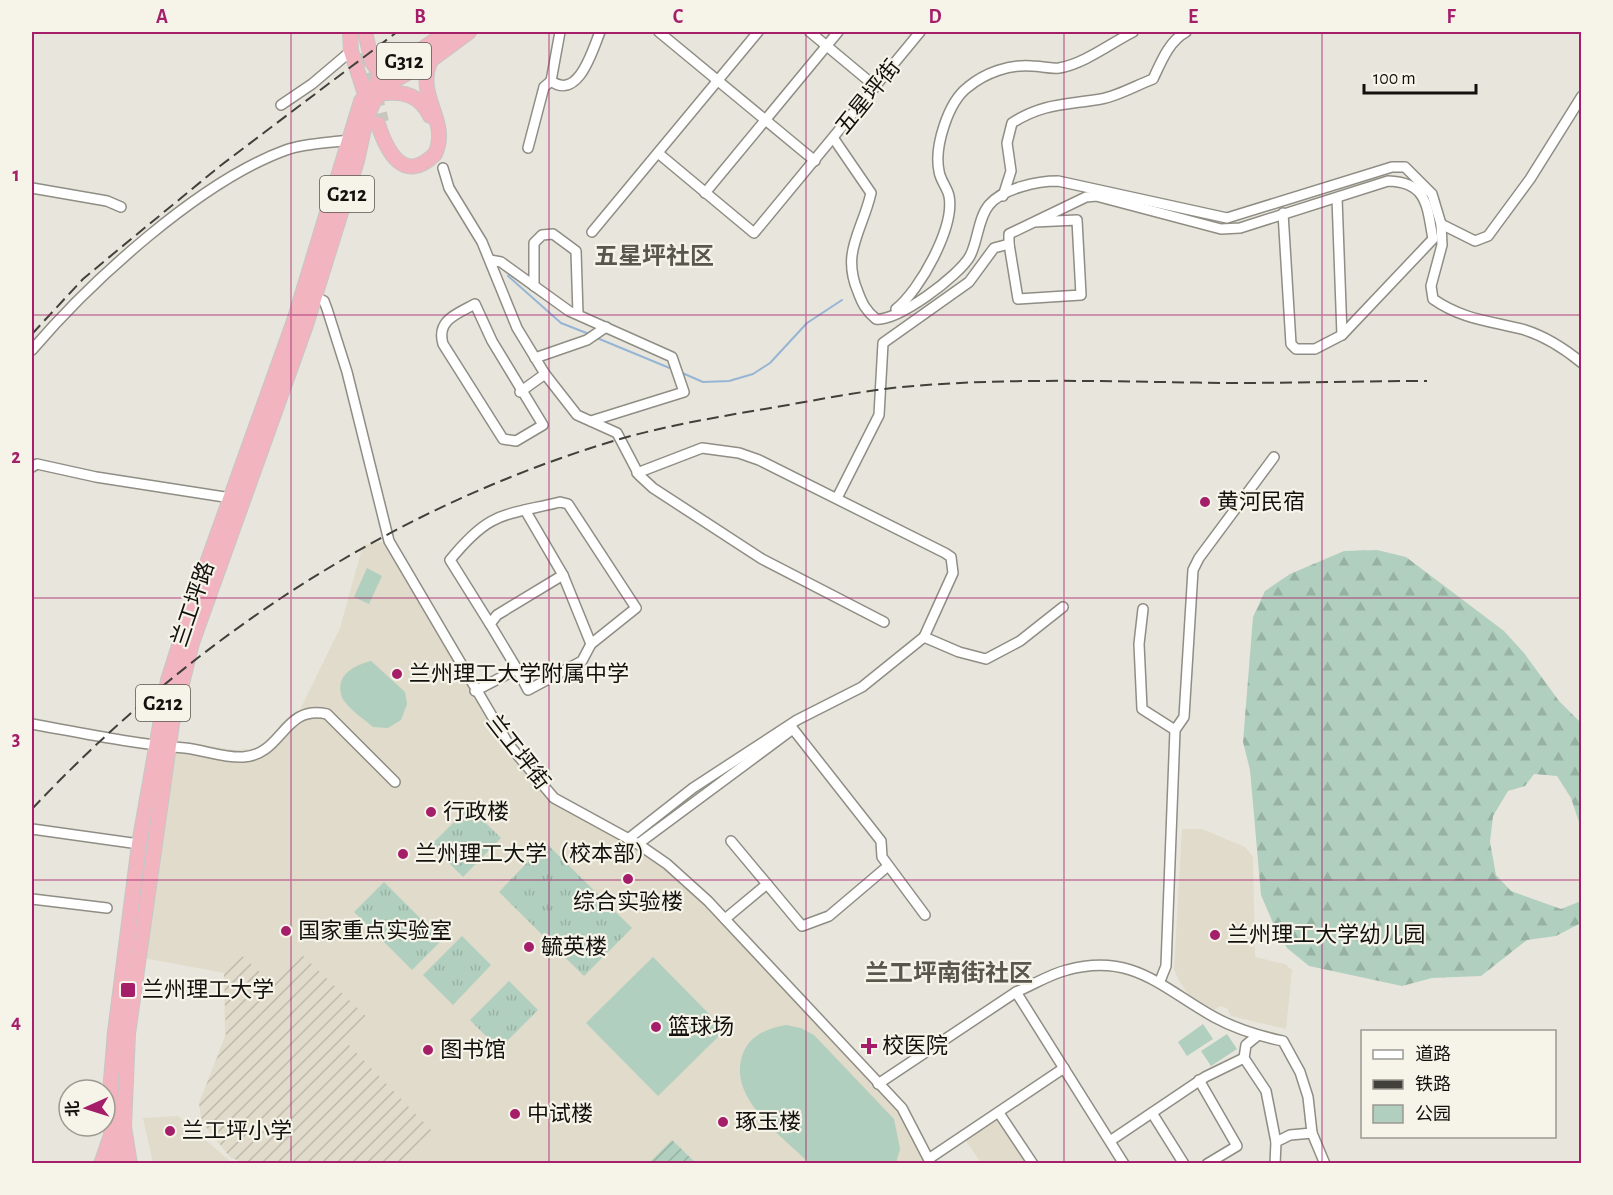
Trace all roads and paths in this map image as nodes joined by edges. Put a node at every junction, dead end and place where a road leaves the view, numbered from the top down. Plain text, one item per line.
1 (351, 32) edge
2 (360, 32) edge
3 (365, 32) edge
4 (447, 32) edge
5 (469, 32) edge
6 (560, 32) edge
7 (600, 32) edge
8 (659, 32) edge
9 (758, 32) edge
10 (810, 32) edge
11 (838, 32) edge
12 (920, 32) edge
13 (1133, 32) edge
14 (1186, 32) edge
15 (826, 46) junction
16 (361, 57) junction
17 (431, 60) junction
18 (382, 76) junction
19 (718, 80) junction
20 (551, 81) junction
21 (876, 87) junction
22 (365, 94) junction
23 (380, 94) junction
24 (1581, 96) edge
25 (281, 105) dead end
26 (765, 120) junction
27 (834, 139) junction
28 (349, 140) junction
29 (439, 143) junction
30 (528, 148) dead end
31 (658, 153) junction
32 (428, 161) junction
33 (815, 161) junction
34 (443, 168) junction
35 (32, 188) edge
36 (705, 193) junction
37 (1003, 196) junction
38 (1337, 198) junction
39 (121, 207) dead end
40 (1283, 213) junction
41 (1034, 222) junction
42 (1441, 224) junction
43 (592, 232) dead end
44 (1009, 244) junction
45 (490, 260) junction
46 (534, 286) junction
47 (310, 294) junction
48 (578, 314) junction
49 (884, 320) junction
50 (606, 327) junction
51 (1342, 335) junction
52 (32, 350) edge
53 (535, 358) junction
54 (1581, 363) edge
55 (545, 374) junction
56 (520, 392) junction
57 (591, 421) junction
58 (1274, 457) dead end
59 (32, 466) edge
60 (637, 472) junction
61 (231, 498) junction
62 (837, 498) junction
63 (525, 510) junction
64 (563, 574) junction
65 (1063, 607) dead end
66 (1143, 609) dead end
67 (884, 622) dead end
68 (490, 624) junction
69 (924, 638) junction
70 (591, 644) junction
71 (517, 669) junction
72 (475, 691) junction
73 (32, 724) edge
74 (1175, 730) junction
75 (162, 747) junction
76 (395, 782) dead end
77 (36, 830) edge
78 (628, 839) junction
79 (32, 841) edge
80 (731, 841) dead end
81 (139, 844) junction
82 (638, 844) junction
83 (888, 866) junction
84 (766, 884) junction
85 (32, 899) edge
86 (107, 908) dead end
87 (925, 915) dead end
88 (725, 919) junction
89 (1160, 981) junction
90 (1016, 992) junction
91 (1257, 1036) junction
92 (1244, 1058) junction
93 (1064, 1068) junction
94 (111, 1078) edge
95 (1199, 1080) junction
96 (878, 1084) junction
97 (999, 1113) junction
98 (1152, 1113) junction
99 (124, 1127) junction
100 (1312, 1133) junction
101 (110, 1138) edge
102 (111, 1138) edge
103 (1110, 1141) junction
104 (1276, 1142) junction
105 (114, 1160) edge
106 (931, 1161) edge
107 (101, 1164) edge
108 (130, 1164) edge
109 (1032, 1164) edge
110 (1124, 1164) edge
111 (1184, 1164) edge
112 (1207, 1164) edge
113 (1275, 1164) edge
114 (1325, 1164) edge

1 - 16 highway
2 - 16 highway
3 - 16 highway
4 - 18 highway, G312
5 - 17 highway, G312
6 - 20 street
7 - 20 street
8 - 19 street
9 - 19 street
10 - 15 street
11 - 15 street
12 - 21 street, 五星坪街
13 - 49 street
14 - 37 street
15 - 21 street
15 - 26 street
16 - 18 highway
16 - 22 highway
16 - 25 street
17 - 23 highway, G312
17 - 29 highway
18 - 22 highway, G312
19 - 26 street
19 - 31 street
20 - 30 street
21 - 27 street, 五星坪街
22 - 28 highway, 兰工坪路 / G212
23 - 32 highway
23 - 47 highway, 兰工坪路 / G212
24 - 42 street
26 - 33 street
26 - 36 street
27 - 33 street, 五星坪街
27 - 49 street
28 - 47 highway, 兰工坪路 / G212
28 - 52 street
29 - 32 highway
29 - 34 street
31 - 36 street, 五星坪街
31 - 43 street
32 - 34 street
33 - 36 street, 五星坪街
34 - 45 street
35 - 39 street
37 - 42 street
37 - 49 street
38 - 40 street
38 - 51 street
38 - 51 street
40 - 41 street
40 - 51 street
41 - 44 street
41 - 44 street
42 - 54 street
44 - 62 street
45 - 46 street
45 - 53 street
46 - 48 street
46 - 48 street
47 - 61 highway, 兰工坪路 / G212
47 - 72 street, 兰工坪街
47 - 75 highway, 兰工坪路 / G212
48 - 50 street
50 - 53 street
50 - 57 street
53 - 55 street
55 - 56 street
55 - 57 street
56 - 56 street
57 - 60 street
58 - 74 street
59 - 61 street
60 - 62 street
60 - 67 street
61 - 75 highway, 兰工坪路 / G212
62 - 69 street
63 - 64 street
63 - 68 street
63 - 70 street
64 - 68 street
64 - 70 street
65 - 69 street
66 - 74 street
68 - 71 street
69 - 78 street
70 - 71 street
71 - 72 street
72 - 78 street, 兰工坪街
73 - 75 street
74 - 89 street
75 - 76 street
75 - 81 highway, 兰工坪路 / G212
75 - 99 highway, 兰工坪路 / G212
77 - 79 street
77 - 81 street
78 - 82 street, 兰工坪街
80 - 84 street
81 - 94 highway, 兰工坪路 / G212
82 - 83 street
82 - 88 street, 兰工坪街
83 - 84 street
83 - 87 street
84 - 88 street
85 - 86 street
88 - 96 street, 兰工坪街
89 - 90 street
89 - 91 street
90 - 93 street
90 - 96 street
91 - 92 street
91 - 100 street
92 - 95 street
92 - 104 street
93 - 97 street
93 - 103 street
95 - 98 street
95 - 112 street
96 - 106 street, 兰工坪街
97 - 106 street
97 - 109 street
98 - 103 street
98 - 111 street
99 - 105 highway
99 - 108 highway, G212
100 - 104 street
100 - 114 street
101 - 107 highway
102 - 105 highway, G212
103 - 110 street
104 - 113 street

